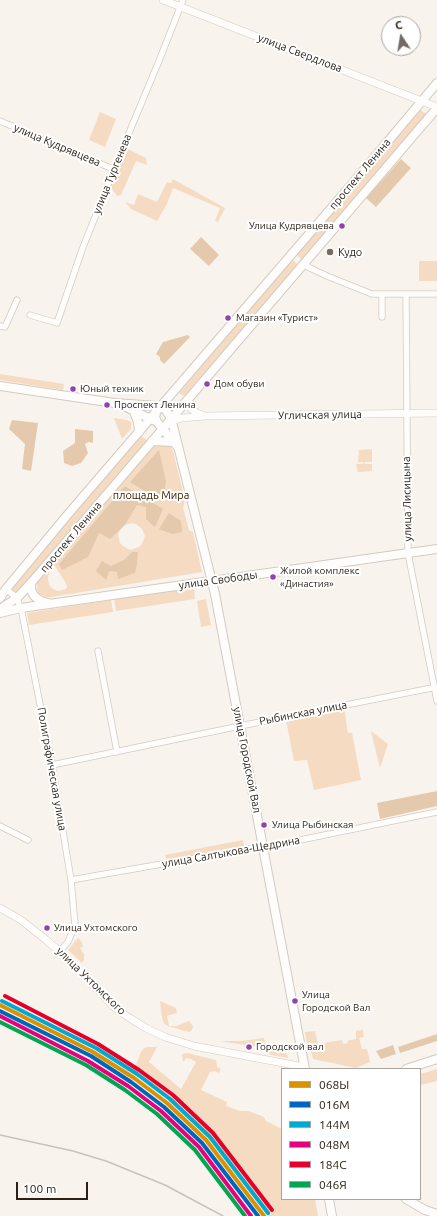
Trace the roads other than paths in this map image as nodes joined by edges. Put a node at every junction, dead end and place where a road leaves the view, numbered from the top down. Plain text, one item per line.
1 (163, 0) edge
2 (181, 3) edge
3 (437, 83) edge
4 (422, 101) junction
5 (437, 108) edge
6 (0, 121) edge
7 (113, 169) junction
8 (292, 254) junction
9 (304, 264) junction
10 (382, 294) junction
11 (406, 294) junction
12 (437, 294) edge
13 (17, 300) dead end
14 (30, 315) dead end
15 (382, 317) dead end
16 (0, 326) edge
17 (0, 386) edge
18 (114, 402) junction
19 (184, 403) junction
20 (133, 410) junction
21 (437, 413) edge
22 (406, 414) junction
23 (204, 416) junction
24 (164, 418) junction
25 (139, 432) junction
26 (175, 438) junction
27 (152, 442) junction
28 (437, 548) edge
29 (408, 552) junction
30 (212, 580) junction
31 (31, 583) junction
32 (6, 588) junction
33 (0, 598) edge
34 (17, 598) junction
35 (55, 603) junction
36 (21, 608) junction
37 (0, 609) edge
38 (0, 613) edge
39 (98, 650) dead end
40 (436, 687) edge
41 (437, 700) edge
42 (240, 726) junction
43 (117, 752) junction
44 (52, 765) junction
45 (437, 812) edge
46 (0, 826) edge
47 (28, 840) dead end
48 (263, 847) junction
49 (71, 880) junction
50 (0, 908) edge
51 (60, 951) junction
52 (437, 1059) edge
53 (307, 1068) edge
54 (409, 1068) edge
55 (329, 1200) edge
56 (408, 1200) edge
57 (415, 1204) junction
58 (437, 1214) edge
59 (332, 1216) edge
60 (422, 1216) edge

1 - 2 street, улица Свердлова
2 - 4 street, улица Свердлова
2 - 7 street, улица Тургенева
3 - 4 main road, проспект Ленина
4 - 5 street, улица Свердлова
4 - 8 main road, проспект Ленина
5 - 9 main road, проспект Ленина
6 - 7 street, улица Кудрявцева
7 - 14 street, улица Тургенева
8 - 9 main road
8 - 24 main road, проспект Ленина
9 - 10 street
9 - 19 main road, проспект Ленина
10 - 11 street
10 - 15 street
11 - 12 street
11 - 22 street, улица Лисицына
13 - 16 street
17 - 18 main road, Угличская улица
18 - 20 main road, Угличская улица
18 - 24 main road, Угличская улица
19 - 23 street
19 - 24 main road, проспект Ленина
20 - 24 main road, Угличская улица
20 - 25 main road
21 - 22 street, Угличская улица
22 - 23 street, Угличская улица
22 - 29 street, улица Лисицына
23 - 24 street, Угличская улица
24 - 25 main road, проспект Ленина
24 - 26 main road, улица Городской Вал
24 - 26 main road, улица Городской Вал
24 - 27 main road, проспект Ленина
25 - 32 main road, проспект Ленина
26 - 27 main road
26 - 30 main road, улица Городской Вал
27 - 31 main road, проспект Ленина
28 - 29 main road, улица Свободы
29 - 30 main road, улица Свободы
29 - 40 street, улица Лисицына
30 - 35 main road, улица Свободы
30 - 42 main road, улица Городской Вал
31 - 34 main road, проспект Ленина
31 - 35 main road
32 - 33 main road, проспект Ленина
32 - 34 street, Полиграфическая улица
34 - 36 street, Полиграфическая улица
34 - 37 main road, проспект Ленина
35 - 36 main road, улица Свободы
36 - 38 main road, улица Свободы
36 - 44 street, Полиграфическая улица
39 - 43 street
40 - 41 street, улица Лисицына
40 - 42 street, Рыбинская улица
42 - 43 street, Рыбинская улица
42 - 48 main road, улица Городской Вал
43 - 44 street, Рыбинская улица
44 - 49 street, Полиграфическая улица
45 - 48 street, улица Салтыкова-Щедрина
46 - 47 street
48 - 49 street, улица Салтыкова-Щедрина
48 - 53 main road, улица Городской Вал
49 - 51 street, Полиграфическая улица
50 - 51 street, улица Ухтомского
51 - 53 street, улица Ухтомского
52 - 54 main road
55 - 59 main road
56 - 57 main road
57 - 58 main road
57 - 60 main road

